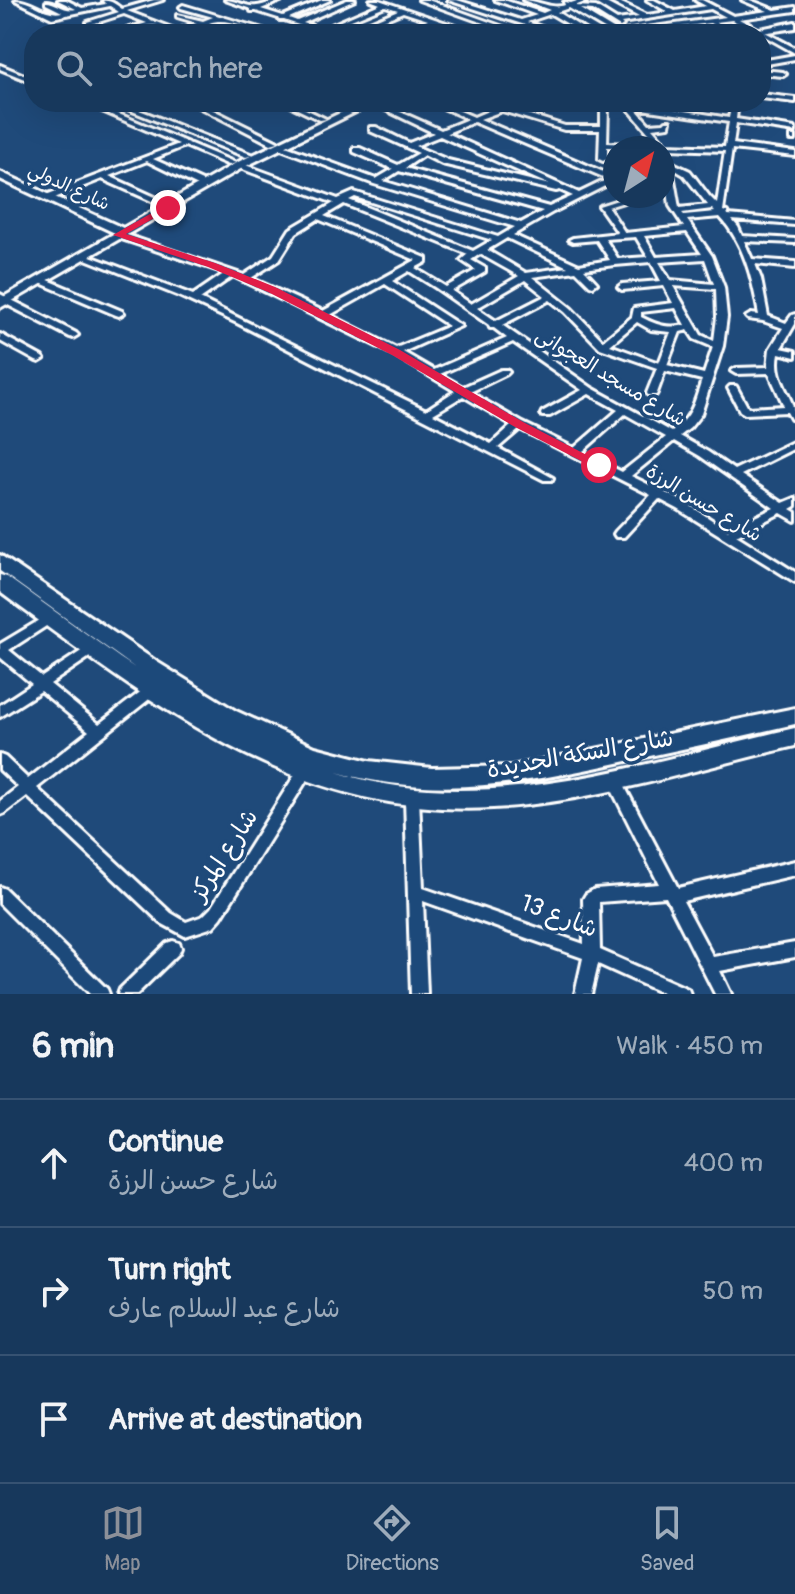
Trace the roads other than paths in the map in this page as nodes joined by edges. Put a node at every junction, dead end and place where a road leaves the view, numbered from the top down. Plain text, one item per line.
1 (18, 0) edge
2 (61, 0) edge
3 (105, 0) edge
4 (160, 0) edge
5 (228, 0) edge
6 (280, 0) edge
7 (329, 0) edge
8 (352, 0) edge
9 (373, 0) edge
10 (422, 0) edge
11 (451, 0) edge
12 (498, 0) edge
13 (526, 0) edge
14 (560, 0) edge
15 (586, 0) edge
16 (610, 0) edge
17 (650, 0) edge
18 (698, 0) edge
19 (745, 0) edge
20 (48, 3) dead end
21 (113, 4) junction
22 (344, 4) junction
23 (385, 4) junction
24 (571, 6) junction
25 (183, 7) dead end
26 (712, 7) junction
27 (80, 9) junction
28 (795, 9) edge
29 (253, 10) junction
30 (403, 10) junction
31 (553, 10) junction
32 (691, 10) junction
33 (66, 12) junction
34 (123, 12) junction
35 (673, 12) junction
36 (774, 12) junction
37 (541, 14) junction
38 (179, 16) dead end
39 (218, 17) junction
40 (645, 17) junction
41 (733, 18) junction
42 (280, 19) junction
43 (433, 20) junction
44 (230, 21) junction
45 (710, 21) junction
46 (522, 22) junction
47 (616, 22) junction
48 (89, 23) dead end
49 (154, 23) joint
50 (202, 23) junction
51 (692, 23) junction
52 (151, 24) edge
53 (206, 24) edge
54 (224, 24) edge
55 (241, 24) edge
56 (296, 24) joint
57 (338, 24) edge
58 (369, 24) edge
59 (422, 24) edge
60 (445, 24) edge
61 (491, 24) edge
62 (517, 24) edge
63 (528, 24) edge
64 (574, 24) edge
65 (601, 24) edge
66 (619, 24) edge
67 (667, 24) edge
68 (686, 24) edge
69 (716, 24) edge
70 (744, 24) edge
71 (795, 26) edge
72 (771, 31) edge
73 (771, 39) edge
74 (795, 51) edge
75 (795, 57) edge
76 (771, 61) edge
77 (0, 67) edge
78 (771, 73) edge
79 (783, 74) dead end
80 (24, 77) edge
81 (771, 97) edge
82 (795, 100) edge
83 (108, 112) edge
84 (139, 112) edge
85 (212, 112) edge
86 (308, 112) edge
87 (337, 112) edge
88 (348, 112) edge
89 (394, 112) edge
90 (457, 112) edge
91 (490, 112) edge
92 (513, 112) edge
93 (571, 112) edge
94 (604, 112) edge
95 (635, 112) edge
96 (681, 112) edge
97 (734, 112) edge
98 (688, 113) joint
99 (322, 119) junction
100 (473, 119) junction
101 (733, 120) junction
102 (668, 122) dead end
103 (648, 126) junction
104 (603, 128) junction
105 (373, 129) dead end
106 (440, 132) junction
107 (795, 135) edge
108 (603, 136) edge
109 (656, 136) edge
110 (184, 144) junction
111 (275, 144) junction
112 (408, 146) junction
113 (675, 147) edge
114 (729, 148) junction
115 (357, 150) dead end
116 (423, 153) junction
117 (795, 154) edge
118 (249, 155) junction
119 (148, 159) junction
120 (603, 159) edge
121 (236, 164) junction
122 (588, 167) junction
123 (675, 167) edge
124 (400, 169) junction
125 (603, 173) edge
126 (0, 175) edge
127 (104, 177) junction
128 (377, 182) junction
129 (603, 182) edge
130 (199, 183) junction
131 (575, 193) junction
132 (49, 197) junction
133 (675, 197) edge
134 (340, 201) junction
135 (444, 203) junction
136 (163, 204) junction
137 (604, 208) edge
138 (550, 210) junction
139 (721, 211) junction
140 (679, 214) junction
141 (317, 216) junction
142 (426, 216) junction
143 (795, 223) edge
144 (522, 226) junction
145 (411, 227) junction
146 (690, 229) junction
147 (123, 232) junction
148 (639, 234) junction
149 (623, 235) junction
150 (599, 237) junction
151 (503, 238) junction
152 (740, 238) junction
153 (573, 240) dead end
154 (795, 241) edge
155 (477, 252) junction
156 (82, 256) junction
157 (708, 256) junction
158 (652, 260) junction
159 (751, 261) junction
160 (615, 262) junction
161 (795, 265) edge
162 (409, 268) junction
163 (578, 268) junction
164 (232, 272) junction
165 (525, 276) junction
166 (245, 278) junction
167 (41, 280) junction
168 (385, 280) junction
169 (593, 283) dead end
170 (668, 283) junction
171 (622, 287) dead end
172 (720, 287) junction
173 (446, 291) junction
174 (551, 296) junction
175 (194, 299) junction
176 (2, 300) edge
177 (680, 305) junction
178 (470, 308) junction
179 (119, 313) dead end
180 (323, 315) junction
181 (751, 317) dead end
182 (795, 317) edge
183 (636, 318) junction
184 (764, 318) junction
185 (493, 326) junction
186 (691, 326) junction
187 (788, 327) junction
188 (676, 330) junction
189 (73, 335) dead end
190 (0, 337) edge
191 (512, 339) junction
192 (603, 346) junction
193 (718, 346) junction
194 (775, 349) junction
195 (396, 352) junction
196 (795, 354) edge
197 (39, 359) dead end
198 (662, 367) junction
199 (772, 370) junction
200 (736, 371) dead end
201 (504, 372) dead end
202 (433, 374) junction
203 (707, 378) junction
204 (733, 388) dead end
205 (589, 390) junction
206 (463, 391) junction
207 (652, 393) dead end
208 (624, 410) junction
209 (793, 413) edge
210 (427, 414) junction
211 (546, 414) dead end
212 (519, 425) junction
213 (674, 436) junction
214 (795, 444) edge
215 (491, 449) junction
216 (575, 453) junction
217 (734, 474) junction
218 (623, 477) junction
219 (548, 478) dead end
220 (658, 494) junction
221 (795, 502) edge
222 (782, 508) junction
223 (795, 517) edge
224 (620, 534) dead end
225 (726, 535) junction
226 (0, 562) edge
227 (795, 578) edge
228 (0, 582) edge
229 (50, 618) junction
230 (93, 649) junction
231 (0, 650) edge
232 (160, 684) junction
233 (40, 685) junction
234 (0, 712) edge
235 (795, 716) edge
236 (98, 731) junction
237 (795, 737) edge
238 (0, 761) edge
239 (303, 774) junction
240 (612, 778) junction
241 (26, 789) junction
242 (412, 798) junction
243 (0, 809) edge
244 (795, 868) edge
245 (416, 892) junction
246 (673, 893) junction
247 (0, 894) edge
248 (173, 948) dead end
249 (795, 950) edge
250 (592, 954) junction
251 (710, 965) junction
252 (101, 994) edge
253 (126, 994) edge
254 (419, 994) edge
255 (583, 994) edge
256 (682, 994) edge
257 (723, 994) edge

1 - 33 street
2 - 27 street
3 - 21 street
4 - 34 street
5 - 29 street
6 - 29 street
7 - 22 street
7 - 42 street
8 - 22 street
9 - 23 street
10 - 61 street
11 - 46 street
12 - 37 street
13 - 31 street
14 - 24 street
15 - 24 street
16 - 40 street
17 - 35 street
18 - 26 street
19 - 36 street
20 - 33 street
21 - 27 street
21 - 34 street
22 - 56 street
23 - 30 street
23 - 57 street
24 - 31 street
24 - 47 street
24 - 65 street
25 - 39 street
26 - 32 street
26 - 41 street
27 - 33 street
28 - 36 street
29 - 42 street
30 - 43 street
30 - 58 street
31 - 37 street
31 - 64 street
32 - 35 street
32 - 45 street
34 - 48 street
34 - 49 street
35 - 40 street
35 - 51 street
36 - 41 street
37 - 46 street
38 - 50 street
39 - 44 street
39 - 50 street
40 - 47 street
40 - 67 street
41 - 45 street
41 - 70 street
42 - 56 street
43 - 59 street
43 - 60 street
44 - 54 street
44 - 55 street
45 - 51 street
45 - 69 street
46 - 62 street
46 - 63 street
47 - 66 street
49 - 52 street
50 - 53 street
51 - 68 street
71 - 72 street
73 - 74 street
75 - 76 street
77 - 80 street
78 - 79 street
81 - 82 street
83 - 110 street
84 - 118 street
85 - 111 street
86 - 99 street
87 - 99 street
88 - 111 street
89 - 106 street
90 - 100 street
91 - 100 street
92 - 93 street
93 - 104 street
94 - 104 street
95 - 103 street
96 - 98 street
97 - 101 street
98 - 101 street
99 - 111 street
100 - 106 street
100 - 122 street
101 - 107 street
101 - 114 street
102 - 103 street
103 - 109 street
104 - 108 street
105 - 112 street
106 - 112 street
106 - 131 street
110 - 119 street
110 - 121 street
111 - 118 street
111 - 121 street
111 - 128 street
112 - 116 street
113 - 114 street
114 - 117 street
114 - 139 street
115 - 124 street
116 - 124 street
116 - 131 street
118 - 121 street
119 - 127 street
119 - 130 street
120 - 122 street
121 - 130 street
121 - 134 street
121 - 147 street
122 - 125 street
123 - 139 street
124 - 128 street
124 - 138 street
126 - 132 street, شارع الدولي
127 - 132 street
127 - 136 street
128 - 135 street
129 - 131 street
130 - 136 street
131 - 138 street
132 - 147 street, شارع الدولي
133 - 140 street
134 - 141 street
134 - 142 street
134 - 145 street
135 - 142 street
135 - 144 street
136 - 147 street
137 - 149 street
138 - 144 street
139 - 140 street
139 - 143 street
139 - 152 street
140 - 146 street
141 - 162 street
141 - 166 street
142 - 145 street
142 - 151 street
144 - 151 street
145 - 155 street
146 - 148 street
146 - 157 street
147 - 156 street
147 - 164 street, شارع حسن الرزة
148 - 149 street
148 - 158 street
149 - 150 street
150 - 153 street
150 - 160 street
151 - 155 street
151 - 163 street
152 - 154 street
152 - 159 street
155 - 165 street
155 - 173 street
156 - 167 street
156 - 175 street
157 - 158 street
157 - 172 street
158 - 160 street
158 - 170 street
159 - 161 street
159 - 184 street
160 - 163 street
162 - 168 street
162 - 173 street, شارع مسجد العجوانى
163 - 165 street
163 - 169 street
164 - 166 street, شارع حسن الرزة
164 - 175 street
165 - 174 street
165 - 178 street
166 - 180 street, شارع حسن الرزة
167 - 176 street
167 - 179 street
168 - 180 street
168 - 195 street
170 - 171 street
170 - 172 street
170 - 177 street
172 - 193 street
173 - 178 street, شارع مسجد العجوانى
174 - 185 street
174 - 192 street
175 - 210 street
176 - 189 street
177 - 183 street
177 - 186 street
178 - 185 street, شارع مسجد العجوانى
180 - 195 street, شارع حسن الرزة
181 - 184 street
182 - 187 street
183 - 188 street
183 - 192 street
184 - 187 street
185 - 191 street, شارع مسجد العجوانى
186 - 188 street
186 - 193 street
187 - 194 street
188 - 198 street
190 - 197 street
191 - 202 street
191 - 205 street, شارع مسجد العجوانى
192 - 198 street
193 - 203 street
194 - 196 street
194 - 199 street
195 - 202 street, شارع حسن الرزة
198 - 203 street
198 - 207 street
199 - 200 street
199 - 209 street
201 - 206 street
202 - 206 street, شارع حسن الرزة
203 - 213 street
204 - 209 street
205 - 208 street, شارع مسجد العجوانى
205 - 211 street
206 - 210 street
206 - 212 street, شارع حسن الرزة
208 - 213 street, شارع مسجد العجوانى
208 - 216 street
210 - 215 street
212 - 215 street
212 - 216 street, شارع حسن الرزة
213 - 217 street, شارع مسجد العجوانى
213 - 218 street
214 - 217 street
215 - 219 street
216 - 218 street, شارع حسن الرزة
217 - 222 street, شارع مسجد العجوانى
218 - 220 street, شارع حسن الرزة
220 - 224 street
220 - 225 street, شارع حسن الرزة
221 - 222 street
222 - 223 street, شارع مسجد العجوانى
222 - 225 street
225 - 227 street, شارع حسن الرزة
226 - 232 main road, شارع السكة الجديدة
228 - 229 main road, شارع السكة الجديدة
229 - 230 main road, شارع السكة الجديدة
229 - 231 street
230 - 232 main road, شارع السكة الجديدة
230 - 233 street
231 - 233 street
232 - 235 main road, شارع السكة الجديدة
232 - 236 street
232 - 239 main road, شارع السكة الجديدة
233 - 234 street
233 - 236 street
236 - 241 street
237 - 240 main road, شارع السكة الجديدة
238 - 241 street
239 - 241 street, شارع المركز
239 - 242 main road, شارع السكة الجديدة
240 - 242 main road, شارع السكة الجديدة
240 - 246 street
241 - 243 street
242 - 245 street
244 - 246 street
245 - 250 street, شارع 13
245 - 254 street
246 - 250 street
246 - 251 street
247 - 252 street
248 - 253 street
249 - 251 street
250 - 255 street
250 - 256 street, شارع 13
251 - 257 street

